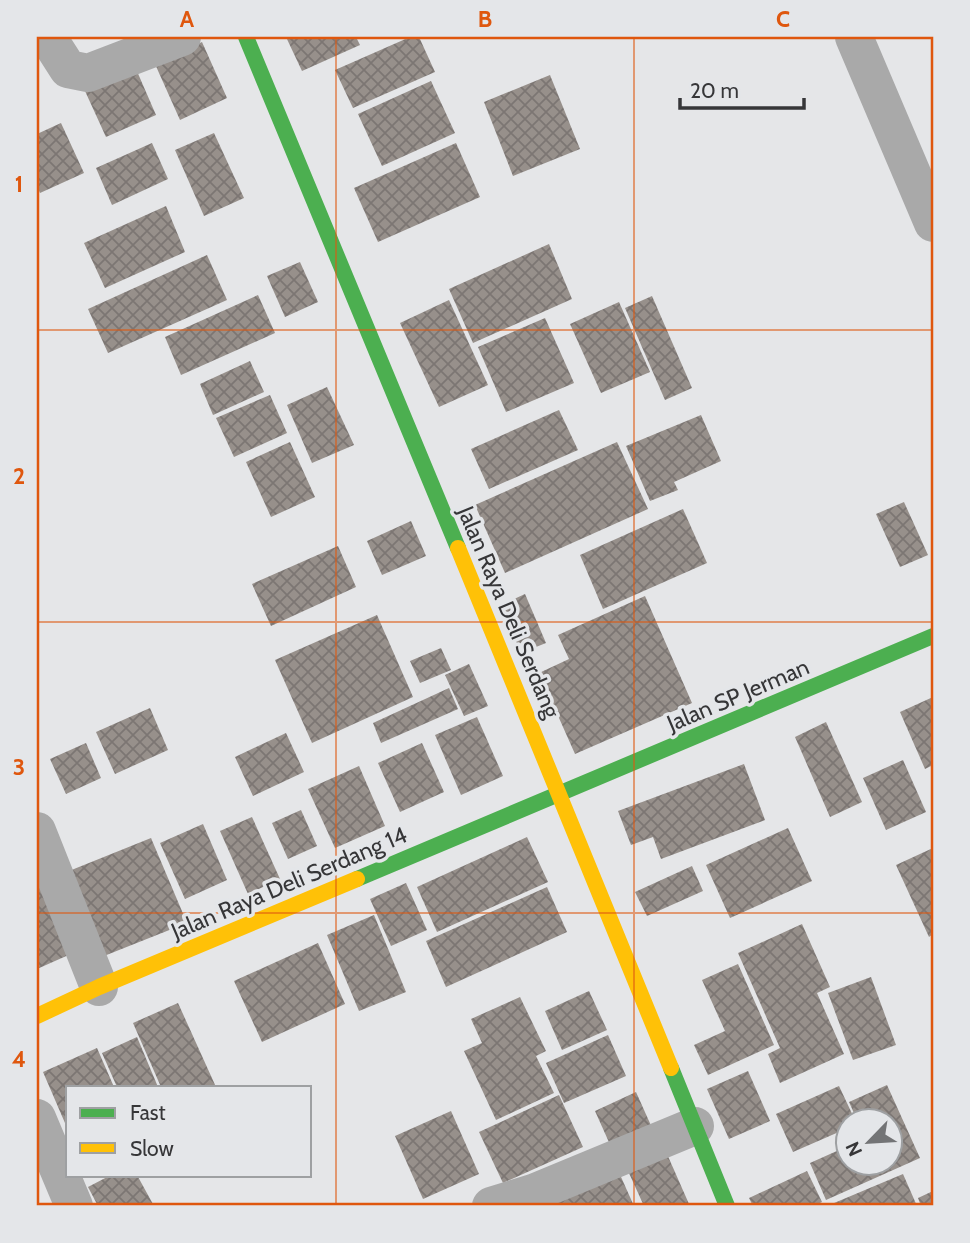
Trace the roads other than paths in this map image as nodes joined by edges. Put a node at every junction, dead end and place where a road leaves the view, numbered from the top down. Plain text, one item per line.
1 (51, 37) edge
2 (182, 37) edge
3 (246, 37) edge
4 (854, 37) edge
5 (933, 223) edge
6 (933, 636) edge
7 (561, 795) junction
8 (37, 831) edge
9 (99, 987) junction
10 (37, 1016) edge
11 (37, 1118) edge
12 (695, 1126) junction
13 (74, 1206) edge
14 (491, 1206) edge
15 (727, 1206) edge

1 - 2 street
3 - 7 main road, Jalan Raya Deli Serdang
4 - 5 street
6 - 7 main road, Jalan SP Jerman
7 - 9 main road, Jalan Raya Deli Serdang 14
7 - 12 main road, Jalan Raya Deli Serdang
8 - 9 street
9 - 10 main road, Jalan Raya Deli Serdang 14
11 - 13 street
12 - 14 street
12 - 15 main road, Jalan Raya Deli Serdang

